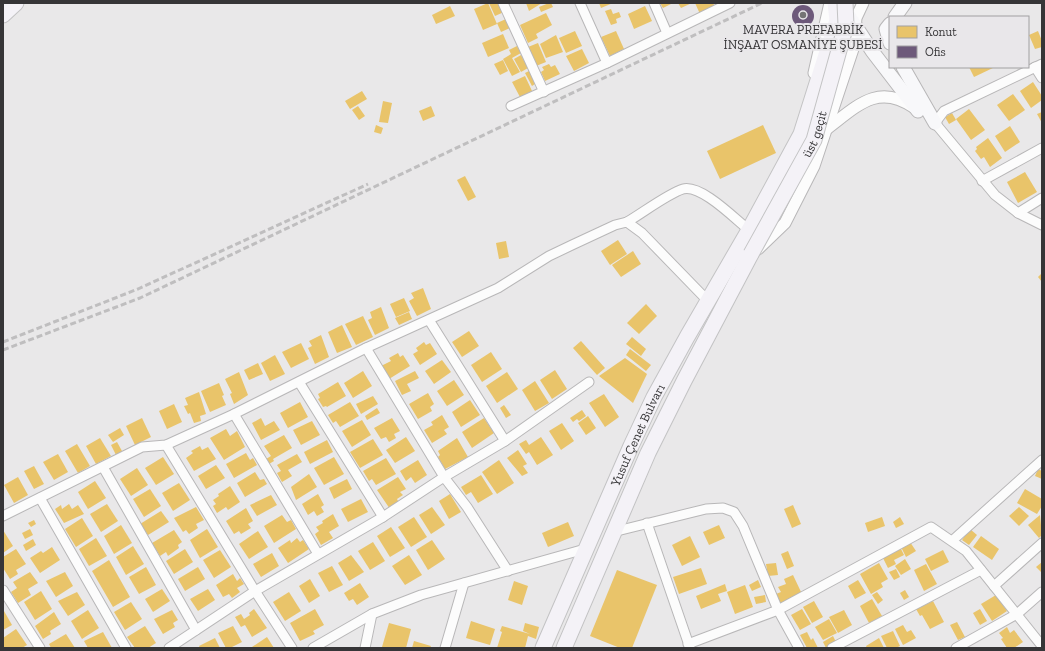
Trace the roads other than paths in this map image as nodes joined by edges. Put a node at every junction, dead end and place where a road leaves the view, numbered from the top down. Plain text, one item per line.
1 (10, 3) edge
2 (16, 3) edge
3 (503, 3) edge
4 (580, 3) edge
5 (654, 3) edge
6 (730, 3) edge
7 (830, 3) edge
8 (835, 3) edge
9 (841, 3) edge
10 (845, 3) edge
11 (863, 3) edge
12 (905, 3) edge
13 (3, 10) edge
14 (3, 15) edge
15 (896, 16) edge
16 (855, 25) junction
17 (889, 25) edge
18 (667, 33) junction
19 (889, 40) edge
20 (607, 63) junction
21 (1038, 66) edge
22 (904, 68) edge
23 (1042, 78) edge
24 (544, 92) junction
25 (511, 106) dead end
26 (918, 111) junction
27 (936, 123) junction
28 (828, 128) junction
29 (1042, 148) edge
30 (982, 181) junction
31 (1042, 198) edge
32 (1018, 213) junction
33 (627, 222) junction
34 (1042, 225) edge
35 (749, 230) junction
36 (751, 254) junction
37 (708, 301) junction
38 (429, 320) junction
39 (366, 348) junction
40 (299, 382) junction
41 (589, 382) dead end
42 (234, 414) junction
43 (505, 442) junction
44 (166, 445) junction
45 (1042, 460) edge
46 (103, 467) junction
47 (444, 477) junction
48 (40, 498) junction
49 (3, 516) edge
50 (383, 517) junction
51 (647, 523) junction
52 (613, 532) junction
53 (953, 540) junction
54 (1042, 543) edge
55 (585, 549) junction
56 (318, 554) junction
57 (981, 570) junction
58 (508, 571) junction
59 (464, 583) junction
60 (994, 586) junction
61 (3, 590) edge
62 (255, 591) junction
63 (1042, 592) edge
64 (1042, 601) edge
65 (778, 610) junction
66 (372, 614) junction
67 (1017, 614) junction
68 (196, 630) junction
69 (689, 646) edge
70 (1042, 646) edge
71 (40, 648) edge
72 (126, 648) edge
73 (169, 648) edge
74 (292, 648) edge
75 (313, 648) edge
76 (365, 648) edge
77 (445, 648) edge
78 (543, 648) edge
79 (564, 648) edge
80 (799, 648) edge
81 (832, 648) edge
82 (956, 648) edge

1 - 13 highway
2 - 14 highway
3 - 24 street
4 - 20 street
5 - 18 street
6 - 18 street
7 - 35 street
8 - 35 highway, Yusuf Çenet Bulvarı
9 - 16 main road
10 - 36 highway, üst geçit, bridge
11 - 16 street
12 - 15 main road
16 - 26 main road
16 - 28 street
17 - 19 main road
18 - 20 street
20 - 24 street
21 - 23 street
21 - 27 street
22 - 27 main road
24 - 25 street
26 - 27 street
26 - 28 street
27 - 30 street
28 - 36 street
29 - 30 street
30 - 32 street
31 - 32 street
32 - 34 street
33 - 35 street
33 - 37 street
33 - 38 street
35 - 37 highway, Yusuf Çenet Bulvarı
36 - 52 highway, Yusuf Çenet Bulvarı
37 - 55 highway, Yusuf Çenet Bulvarı
38 - 39 street
38 - 43 street
39 - 40 street
39 - 47 street
40 - 42 street
40 - 50 street
41 - 43 street
42 - 44 street
42 - 56 street
43 - 47 street
44 - 46 street
44 - 62 street
45 - 53 street
46 - 48 street
46 - 68 street
47 - 50 street
47 - 58 street
48 - 49 street
48 - 72 street
50 - 56 street
51 - 52 street
51 - 65 street
51 - 69 street
52 - 79 highway, Yusuf Çenet Bulvarı
53 - 57 street
53 - 65 street
54 - 60 street
55 - 58 street
55 - 78 highway, Yusuf Çenet Bulvarı
56 - 62 street
57 - 60 street
57 - 81 street
58 - 59 street
59 - 66 street
59 - 77 street
60 - 67 street
61 - 71 street
62 - 68 street
62 - 74 street
63 - 67 street
64 - 67 street
65 - 69 street
65 - 80 street
66 - 75 street
66 - 76 street
67 - 70 street
67 - 82 street
68 - 73 street

